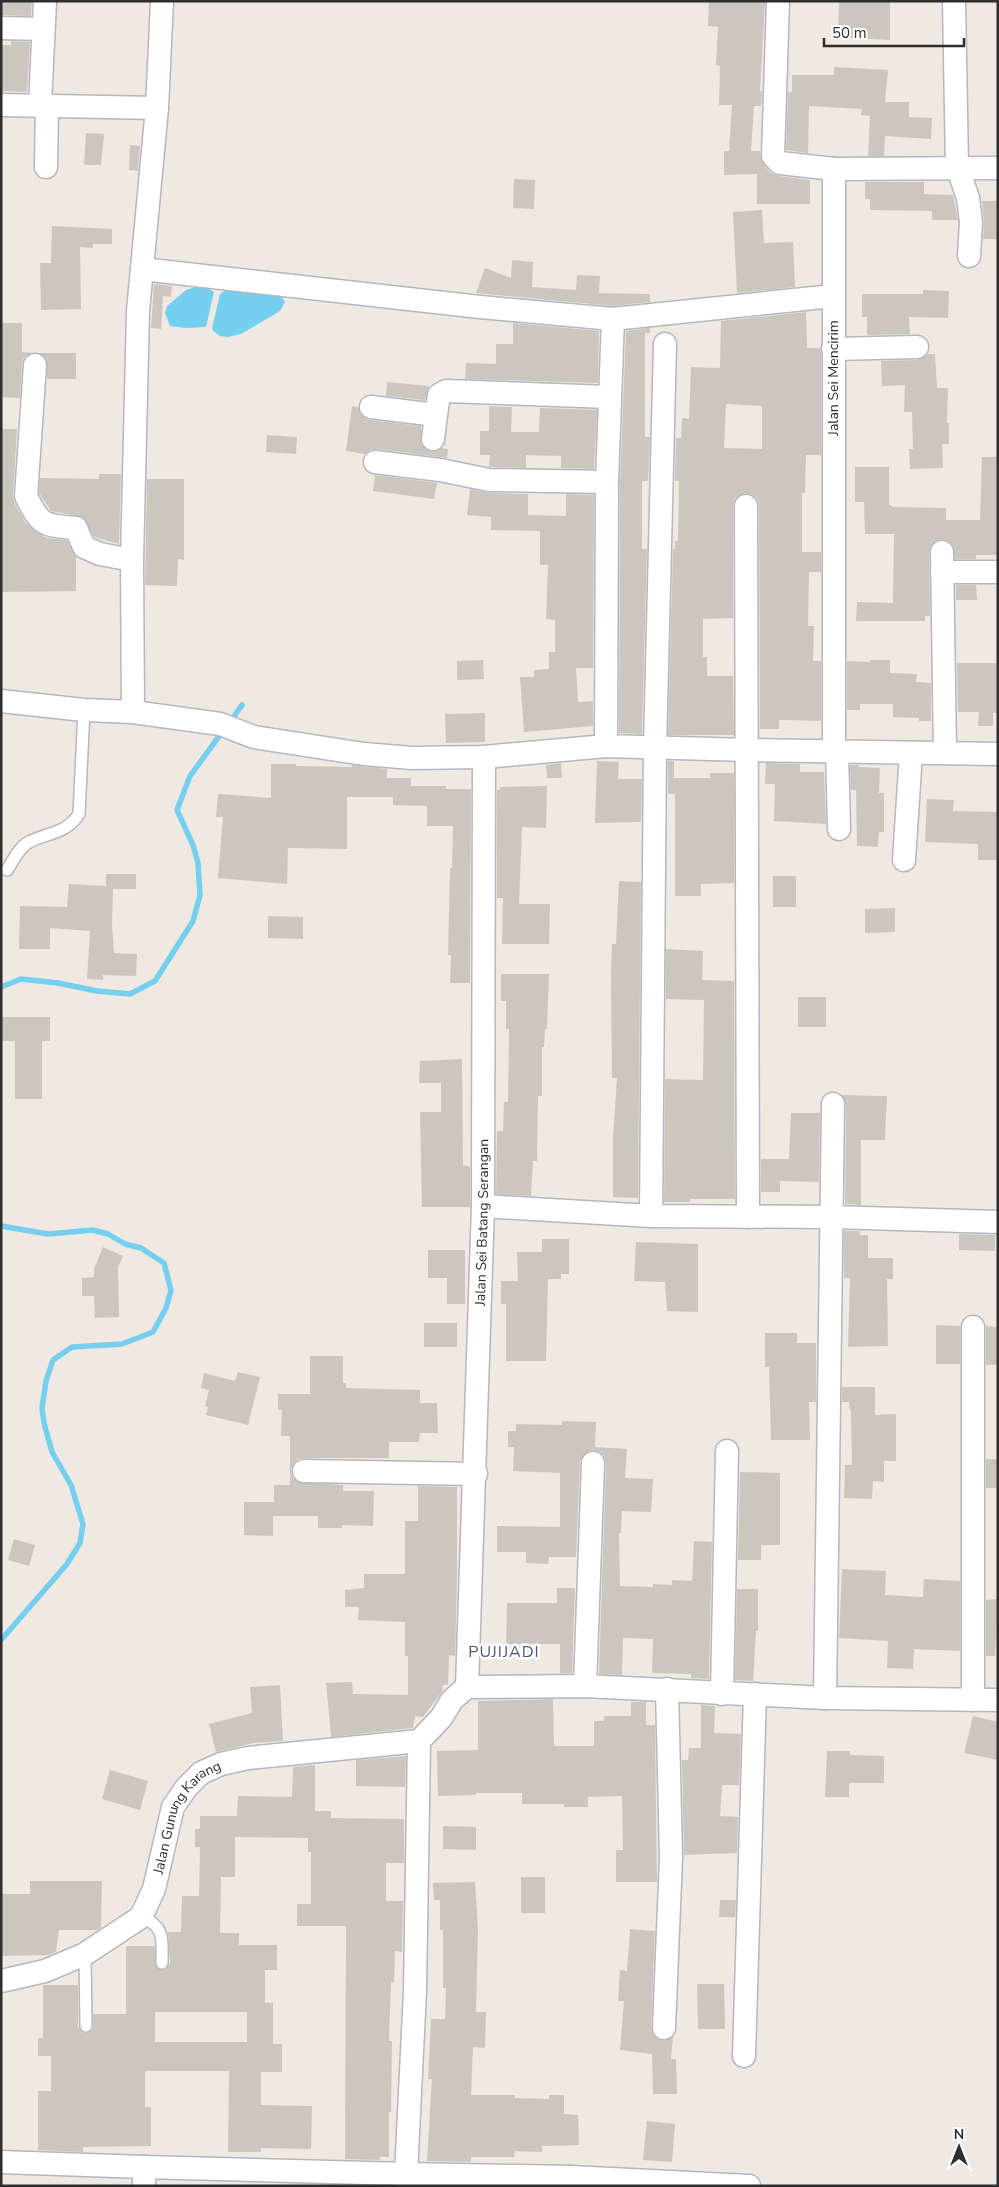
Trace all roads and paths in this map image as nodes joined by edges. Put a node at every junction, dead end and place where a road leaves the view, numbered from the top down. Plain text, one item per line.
1 (45, 1) edge
2 (162, 1) edge
3 (778, 1) edge
4 (954, 1) edge
5 (1, 28) edge
6 (43, 29) junction
7 (1, 105) edge
8 (44, 105) junction
9 (157, 108) junction
10 (957, 166) junction
11 (46, 167) dead end
12 (998, 168) edge
13 (834, 169) junction
14 (969, 256) dead end
15 (142, 269) junction
16 (833, 296) junction
17 (612, 319) junction
18 (666, 344) dead end
19 (918, 346) dead end
20 (833, 349) junction
21 (35, 364) dead end
22 (608, 397) junction
23 (372, 407) dead end
24 (436, 415) junction
25 (433, 439) dead end
26 (375, 462) dead end
27 (607, 482) junction
28 (746, 506) dead end
29 (132, 560) junction
30 (998, 572) edge
31 (1, 701) edge
32 (84, 710) junction
33 (133, 712) junction
34 (606, 746) junction
35 (655, 748) junction
36 (747, 750) junction
37 (835, 750) junction
38 (911, 753) junction
39 (945, 753) junction
40 (998, 754) edge
41 (484, 757) junction
42 (839, 830) dead end
43 (904, 860) dead end
44 (7, 870) dead end
45 (833, 1104) dead end
46 (483, 1206) junction
47 (651, 1216) junction
48 (748, 1217) junction
49 (831, 1217) junction
50 (998, 1222) edge
51 (973, 1327) dead end
52 (726, 1451) dead end
53 (593, 1463) dead end
54 (304, 1470) dead end
55 (476, 1474) junction
56 (586, 1686) junction
57 (467, 1687) junction
58 (667, 1689) junction
59 (722, 1694) junction
60 (755, 1694) junction
61 (825, 1698) junction
62 (973, 1700) junction
63 (998, 1700) edge
64 (419, 1741) junction
65 (141, 1918) junction
66 (85, 1954) junction
67 (162, 1963) dead end
68 (1, 1981) edge
69 (86, 2026) dead end
70 (664, 2028) dead end
71 (744, 2056) dead end
72 (1, 2162) edge
73 (144, 2176) edge
74 (246, 2178) edge
75 (406, 2180) edge
76 (749, 2186) edge

1 - 6 street
2 - 9 street
3 - 13 street
4 - 10 street
5 - 6 street
6 - 8 street
7 - 8 street
8 - 9 street
8 - 11 street
9 - 15 street
10 - 12 street
10 - 13 street
10 - 14 street
13 - 16 street, Jalan Sei Mencirim
15 - 17 street
15 - 29 street
16 - 17 street
16 - 20 street, Jalan Sei Mencirim
17 - 22 street
18 - 35 street
19 - 20 street
20 - 37 street, Jalan Sei Mencirim
21 - 29 street
22 - 24 street
22 - 27 street
23 - 24 street
24 - 25 street
26 - 27 street
27 - 34 street
28 - 36 street
29 - 33 street
30 - 39 street
31 - 32 street
32 - 33 street
32 - 44 lane
33 - 41 street
34 - 35 street
34 - 41 street
35 - 36 street
35 - 47 street
36 - 37 street
36 - 48 street
37 - 38 street
37 - 42 street, Jalan Sei Mencirim
38 - 39 street
38 - 43 street
39 - 40 street
41 - 46 street, Jalan Sei Batang Serangan
45 - 49 street
46 - 47 street
46 - 55 street, Jalan Sei Batang Serangan
47 - 48 street
48 - 49 street
49 - 50 street
49 - 61 street
51 - 62 street
52 - 59 street
53 - 56 street
54 - 55 street
55 - 57 street, Jalan Sei Batang Serangan
56 - 57 street
56 - 58 street
57 - 64 street
58 - 59 street
58 - 70 street
59 - 60 street
60 - 61 street
60 - 71 street
61 - 62 street
62 - 63 street
64 - 65 street, Jalan Gunung Karang
64 - 75 street
65 - 66 street
65 - 67 lane
66 - 68 street
66 - 69 lane
72 - 73 street
73 - 74 street
74 - 75 street
75 - 76 street

